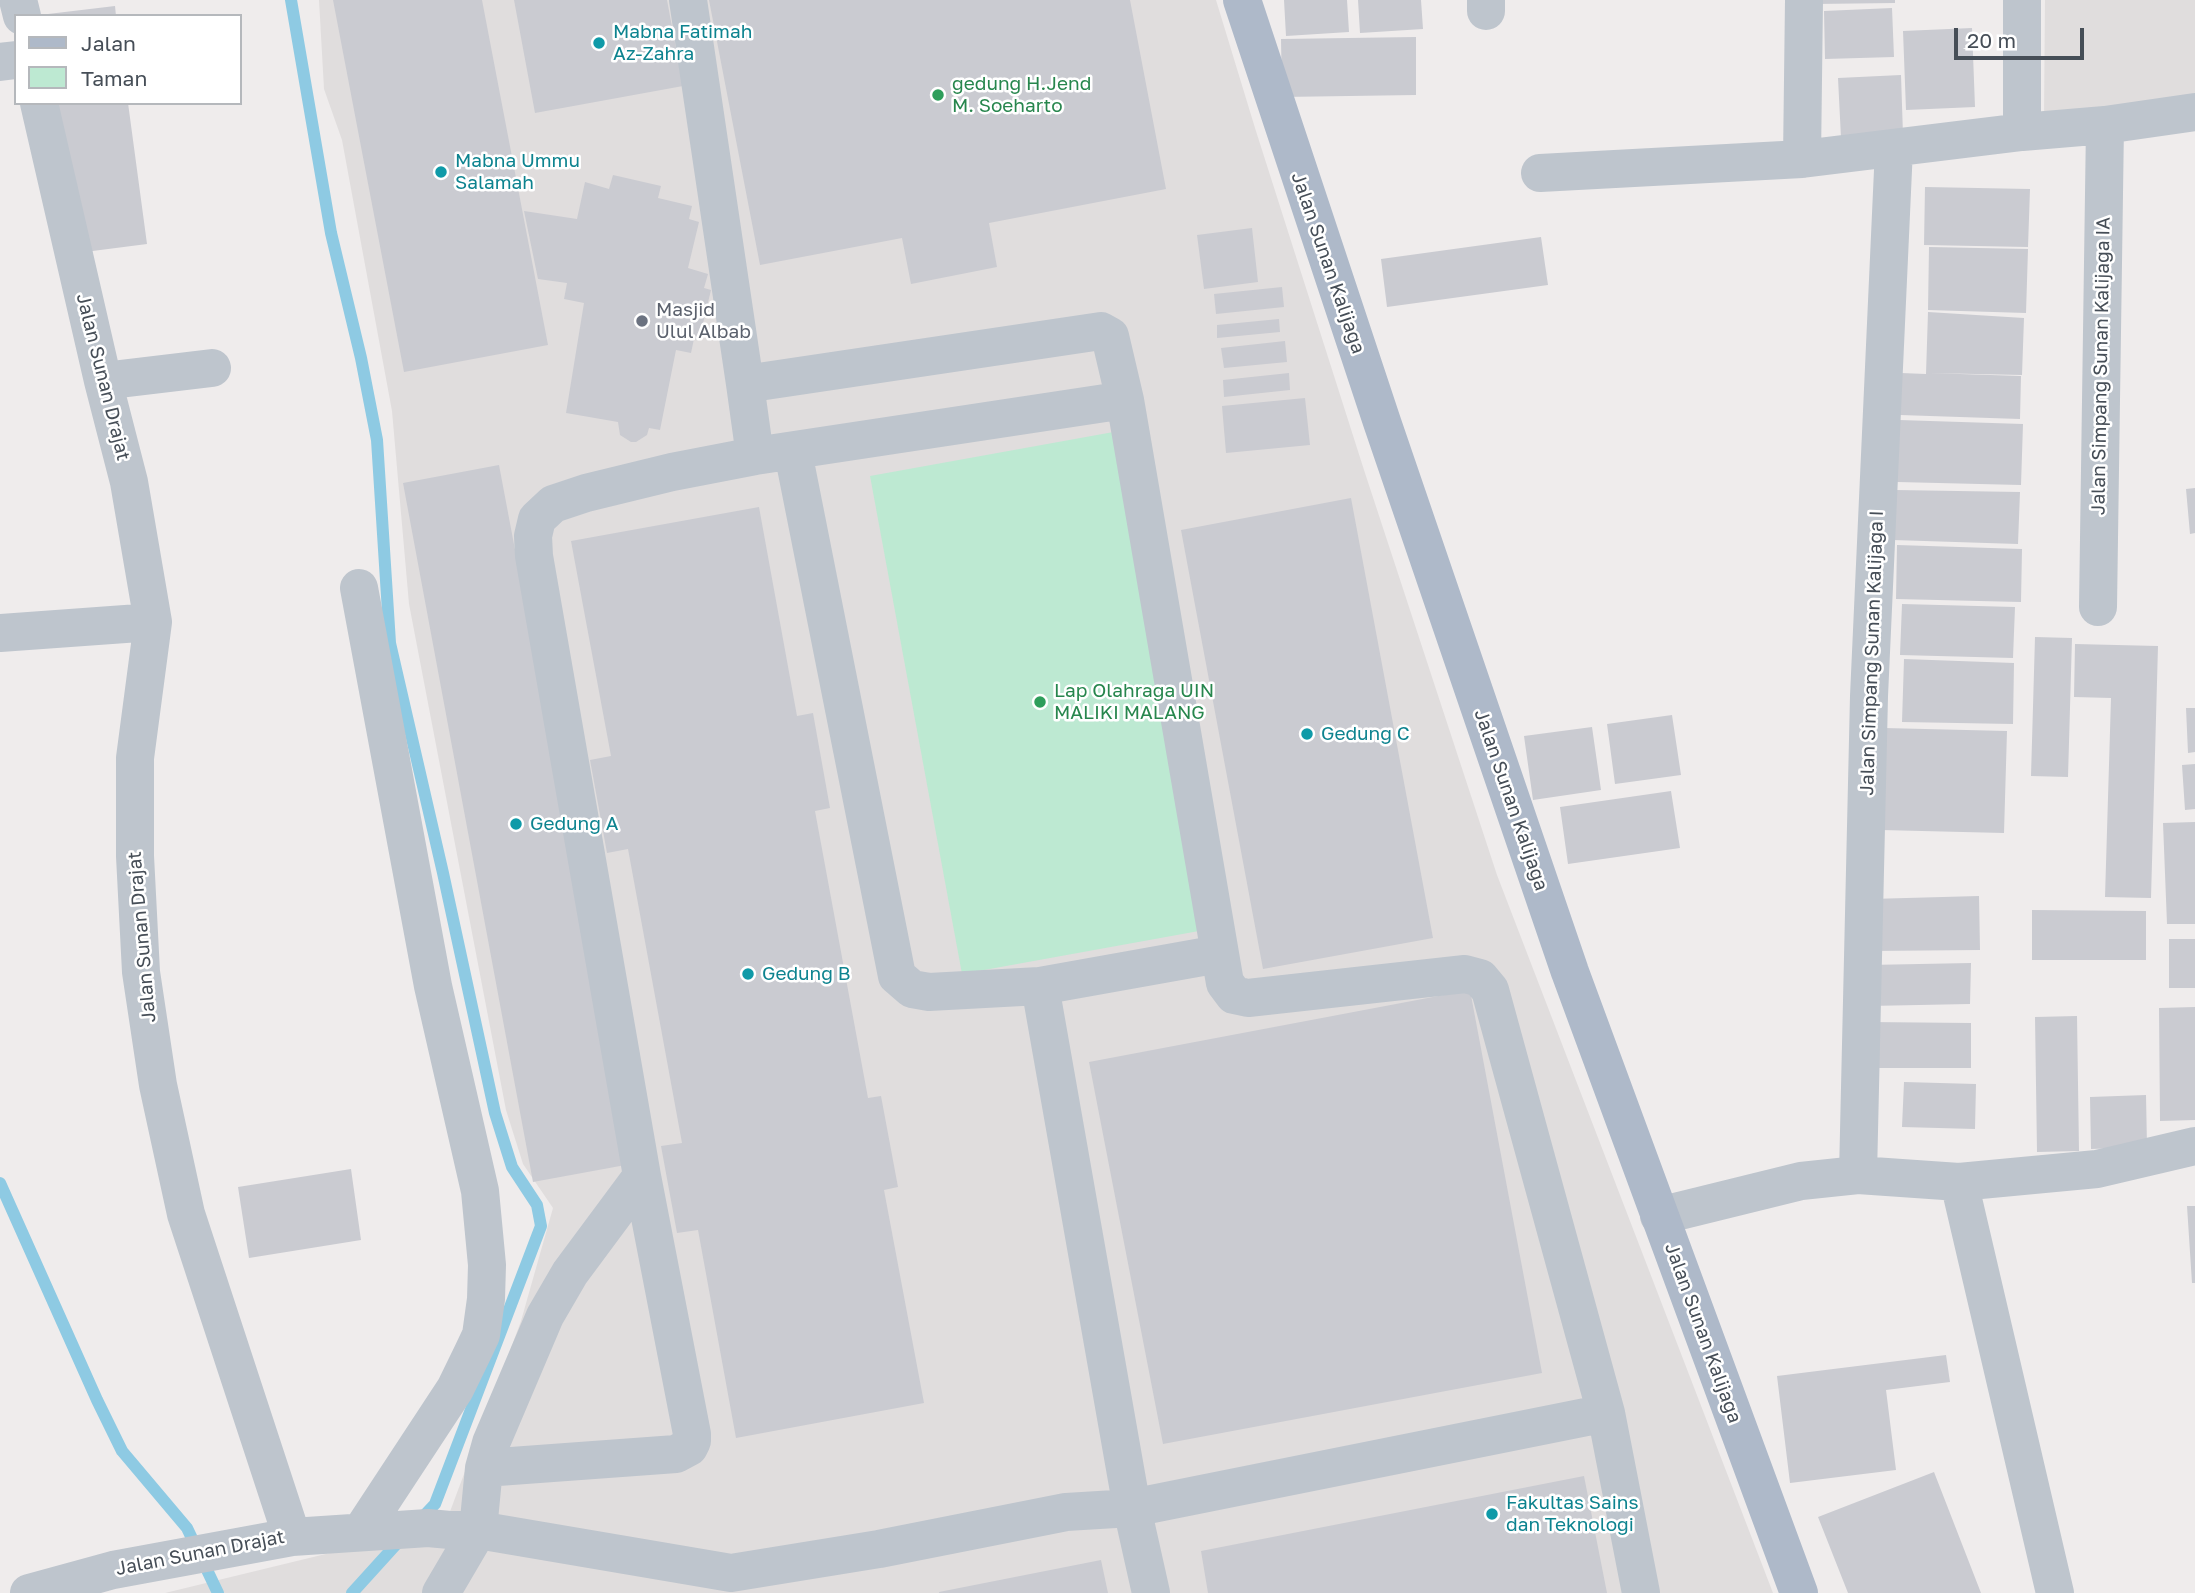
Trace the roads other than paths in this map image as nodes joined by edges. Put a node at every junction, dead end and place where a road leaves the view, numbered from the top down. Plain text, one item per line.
1 (688, 0) edge
2 (1242, 0) edge
3 (1804, 0) edge
4 (2022, 0) edge
5 (38, 105) edge
6 (2195, 112) edge
7 (2105, 125) junction
8 (2022, 132) junction
9 (1894, 148) junction
10 (1802, 159) junction
11 (1540, 173) dead end
12 (212, 368) dead end
13 (103, 381) junction
14 (745, 384) junction
15 (1125, 400) junction
16 (793, 452) junction
17 (755, 456) junction
18 (359, 588) dead end
19 (2098, 607) dead end
20 (153, 622) junction
21 (0, 633) edge
22 (1219, 954) junction
23 (1040, 986) junction
24 (2195, 1146) edge
25 (1858, 1167) junction
26 (642, 1176) junction
27 (1959, 1182) junction
28 (1659, 1216) junction
29 (1606, 1413) junction
30 (484, 1468) junction
31 (1132, 1508) junction
32 (478, 1530) junction
33 (366, 1531) junction
34 (292, 1537) junction
35 (732, 1583) edge
36 (29, 1593) edge
37 (441, 1593) edge
38 (1151, 1593) edge
39 (1640, 1593) edge
40 (1799, 1593) edge
41 (2055, 1593) edge

1 - 14 street
2 - 28 main road, Jalan Sunan Kalijaga
3 - 10 street
4 - 8 street
5 - 13 street, Jalan Sunan Drajat
6 - 7 street
7 - 8 street
7 - 19 street, Jalan Simpang Sunan Kalijaga IA
8 - 9 street
9 - 10 street
9 - 25 street, Jalan Simpang Sunan Kalijaga I
10 - 11 street
12 - 13 street
13 - 20 street, Jalan Sunan Drajat
14 - 15 street
14 - 17 street
15 - 16 street
15 - 22 street
16 - 17 street
16 - 23 street
17 - 26 street
18 - 33 street
20 - 21 street
20 - 34 street, Jalan Sunan Drajat
22 - 23 street
22 - 29 street
23 - 31 street
24 - 27 street
25 - 27 street
25 - 28 street
26 - 30 street
26 - 30 street
27 - 41 street
28 - 40 main road, Jalan Sunan Kalijaga
29 - 31 street
29 - 39 street
30 - 32 street
31 - 35 street
31 - 38 street
32 - 33 street
32 - 35 street
32 - 37 street
33 - 34 street
34 - 36 street, Jalan Sunan Drajat

